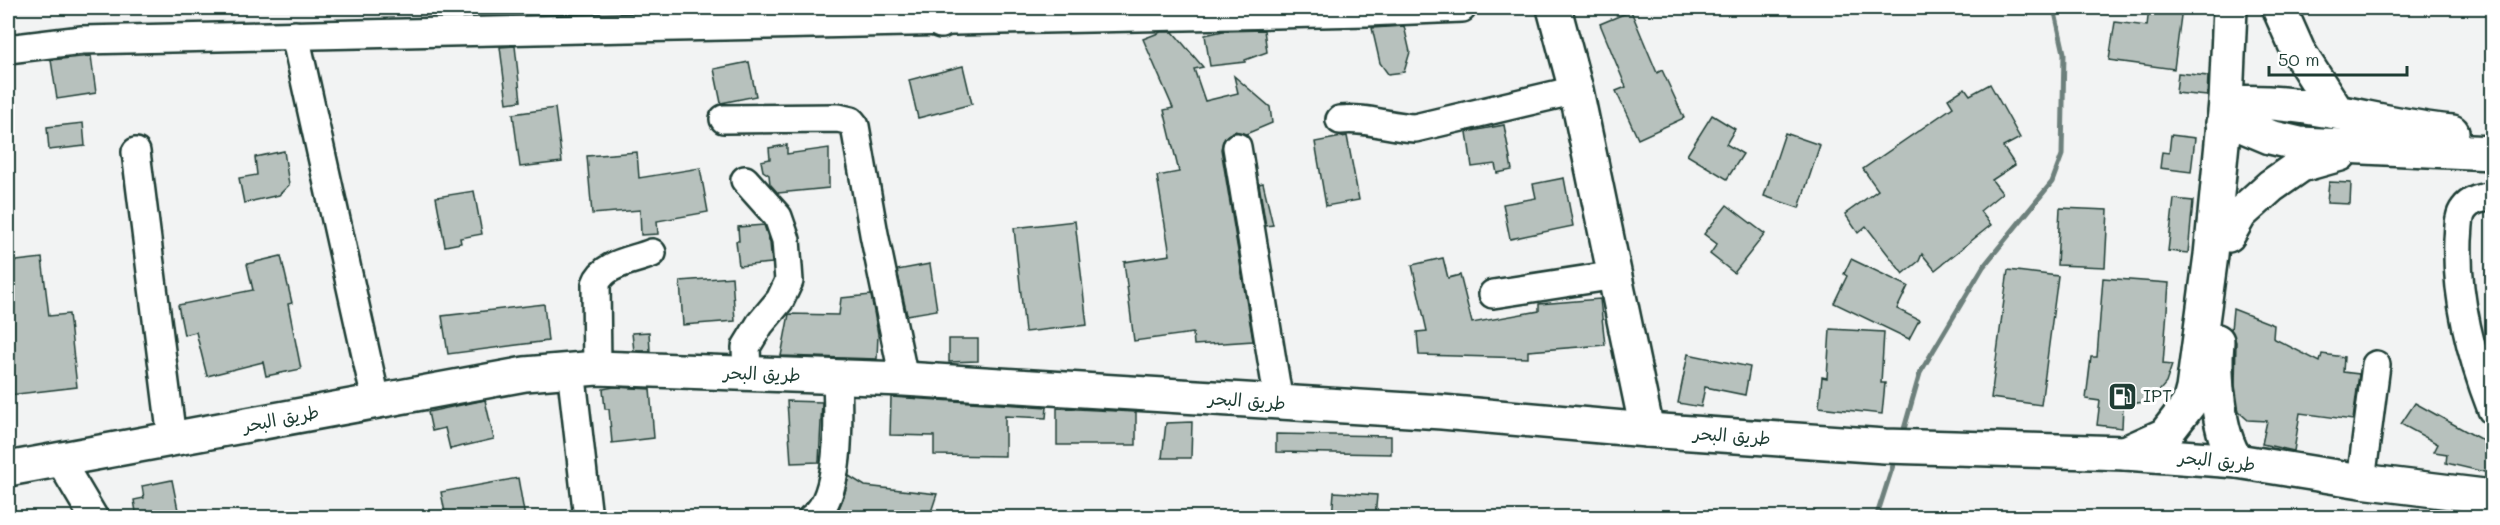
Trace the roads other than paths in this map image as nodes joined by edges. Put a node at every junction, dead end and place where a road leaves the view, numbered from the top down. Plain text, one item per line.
1 (1462, 8) edge
2 (1554, 8) edge
3 (2229, 8) edge
4 (2248, 8) edge
5 (2279, 8) edge
6 (928, 14) edge
7 (295, 35) junction
8 (8, 49) edge
9 (1576, 90) junction
10 (2337, 112) junction
11 (2232, 113) junction
12 (724, 119) dead end
13 (1340, 120) dead end
14 (2493, 133) edge
15 (1237, 147) dead end
16 (2362, 148) junction
17 (136, 152) dead end
18 (2493, 153) edge
19 (745, 180) dead end
20 (2493, 197) edge
21 (2228, 235) junction
22 (652, 253) dead end
23 (1616, 275) junction
24 (1493, 294) dead end
25 (2376, 365) dead end
26 (584, 368) junction
27 (747, 374) junction
28 (837, 377) junction
29 (904, 379) junction
30 (376, 400) junction
31 (1279, 403) junction
32 (2493, 410) edge
33 (1647, 430) junction
34 (172, 439) junction
35 (2124, 453) junction
36 (59, 459) junction
37 (2237, 461) junction
38 (8, 469) edge
39 (2361, 481) junction
40 (2493, 497) edge
41 (94, 518) edge
42 (588, 518) edge
43 (812, 518) edge

1 - 6 street
2 - 9 main road
3 - 11 main road
4 - 11 main road
5 - 10 main road
6 - 7 street
7 - 8 street
7 - 30 street
9 - 13 street
9 - 23 main road
10 - 11 main road
10 - 14 main road
11 - 16 main road
11 - 21 main road
11 - 35 main road
12 - 29 street
15 - 31 street
16 - 18 main road
16 - 21 main road
17 - 34 street
19 - 27 street
20 - 32 street
21 - 37 main road
22 - 26 street
23 - 24 street
23 - 33 main road
25 - 39 street
26 - 27 main road, طريق البحر
26 - 30 main road, طريق البحر
26 - 42 street
27 - 28 main road, طريق البحر
28 - 29 main road, طريق البحر
28 - 43 street
29 - 31 main road, طريق البحر
30 - 34 main road, طريق البحر
31 - 33 main road, طريق البحر
33 - 35 main road, طريق البحر
34 - 36 main road, طريق البحر
35 - 37 main road, طريق البحر
36 - 38 main road, طريق البحر
36 - 41 street
37 - 39 main road, طريق البحر
39 - 40 main road, طريق البحر

